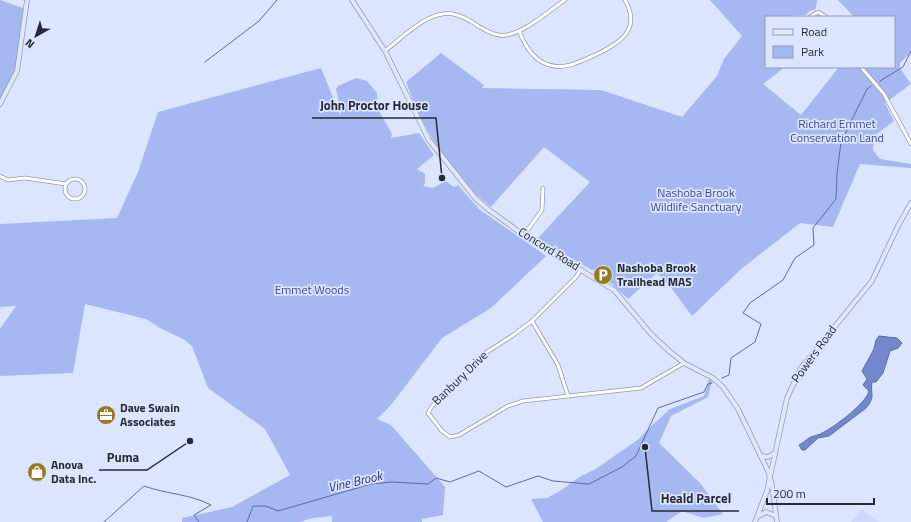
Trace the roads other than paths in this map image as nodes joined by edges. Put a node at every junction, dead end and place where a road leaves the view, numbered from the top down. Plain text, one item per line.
1 (27, 0) edge
2 (352, 0) edge
3 (565, 0) edge
4 (625, 0) edge
5 (812, 16) edge
6 (824, 16) edge
7 (518, 31) junction
8 (385, 51) junction
9 (862, 68) edge
10 (0, 104) edge
11 (911, 144) edge
12 (0, 176) edge
13 (66, 184) junction
14 (543, 188) dead end
15 (911, 203) edge
16 (524, 235) junction
17 (581, 270) junction
18 (532, 321) junction
19 (684, 363) junction
20 (568, 396) junction
21 (775, 452) junction
22 (761, 456) junction
23 (770, 477) junction
24 (776, 517) junction
25 (756, 520) edge
26 (777, 522) edge

1 - 10 main road
2 - 8 main road, Concord Road
3 - 7 street
4 - 7 street
5 - 6 street
7 - 8 street
8 - 16 main road, Concord Road
9 - 11 street
12 - 13 street
13 - 13 street
14 - 16 street
15 - 21 main road, Powers Road
16 - 17 main road, Concord Road
17 - 18 street, Banbury Drive
17 - 19 main road, Concord Road
18 - 20 street
18 - 20 street, Banbury Drive
19 - 20 street, Banbury Drive
19 - 22 main road, Concord Road
21 - 22 main road
21 - 23 main road, Powers Road
22 - 23 main road, Concord Road
23 - 24 main road, Concord Road
23 - 25 main road, Powers Road
24 - 25 main road
24 - 26 main road, Concord Road

